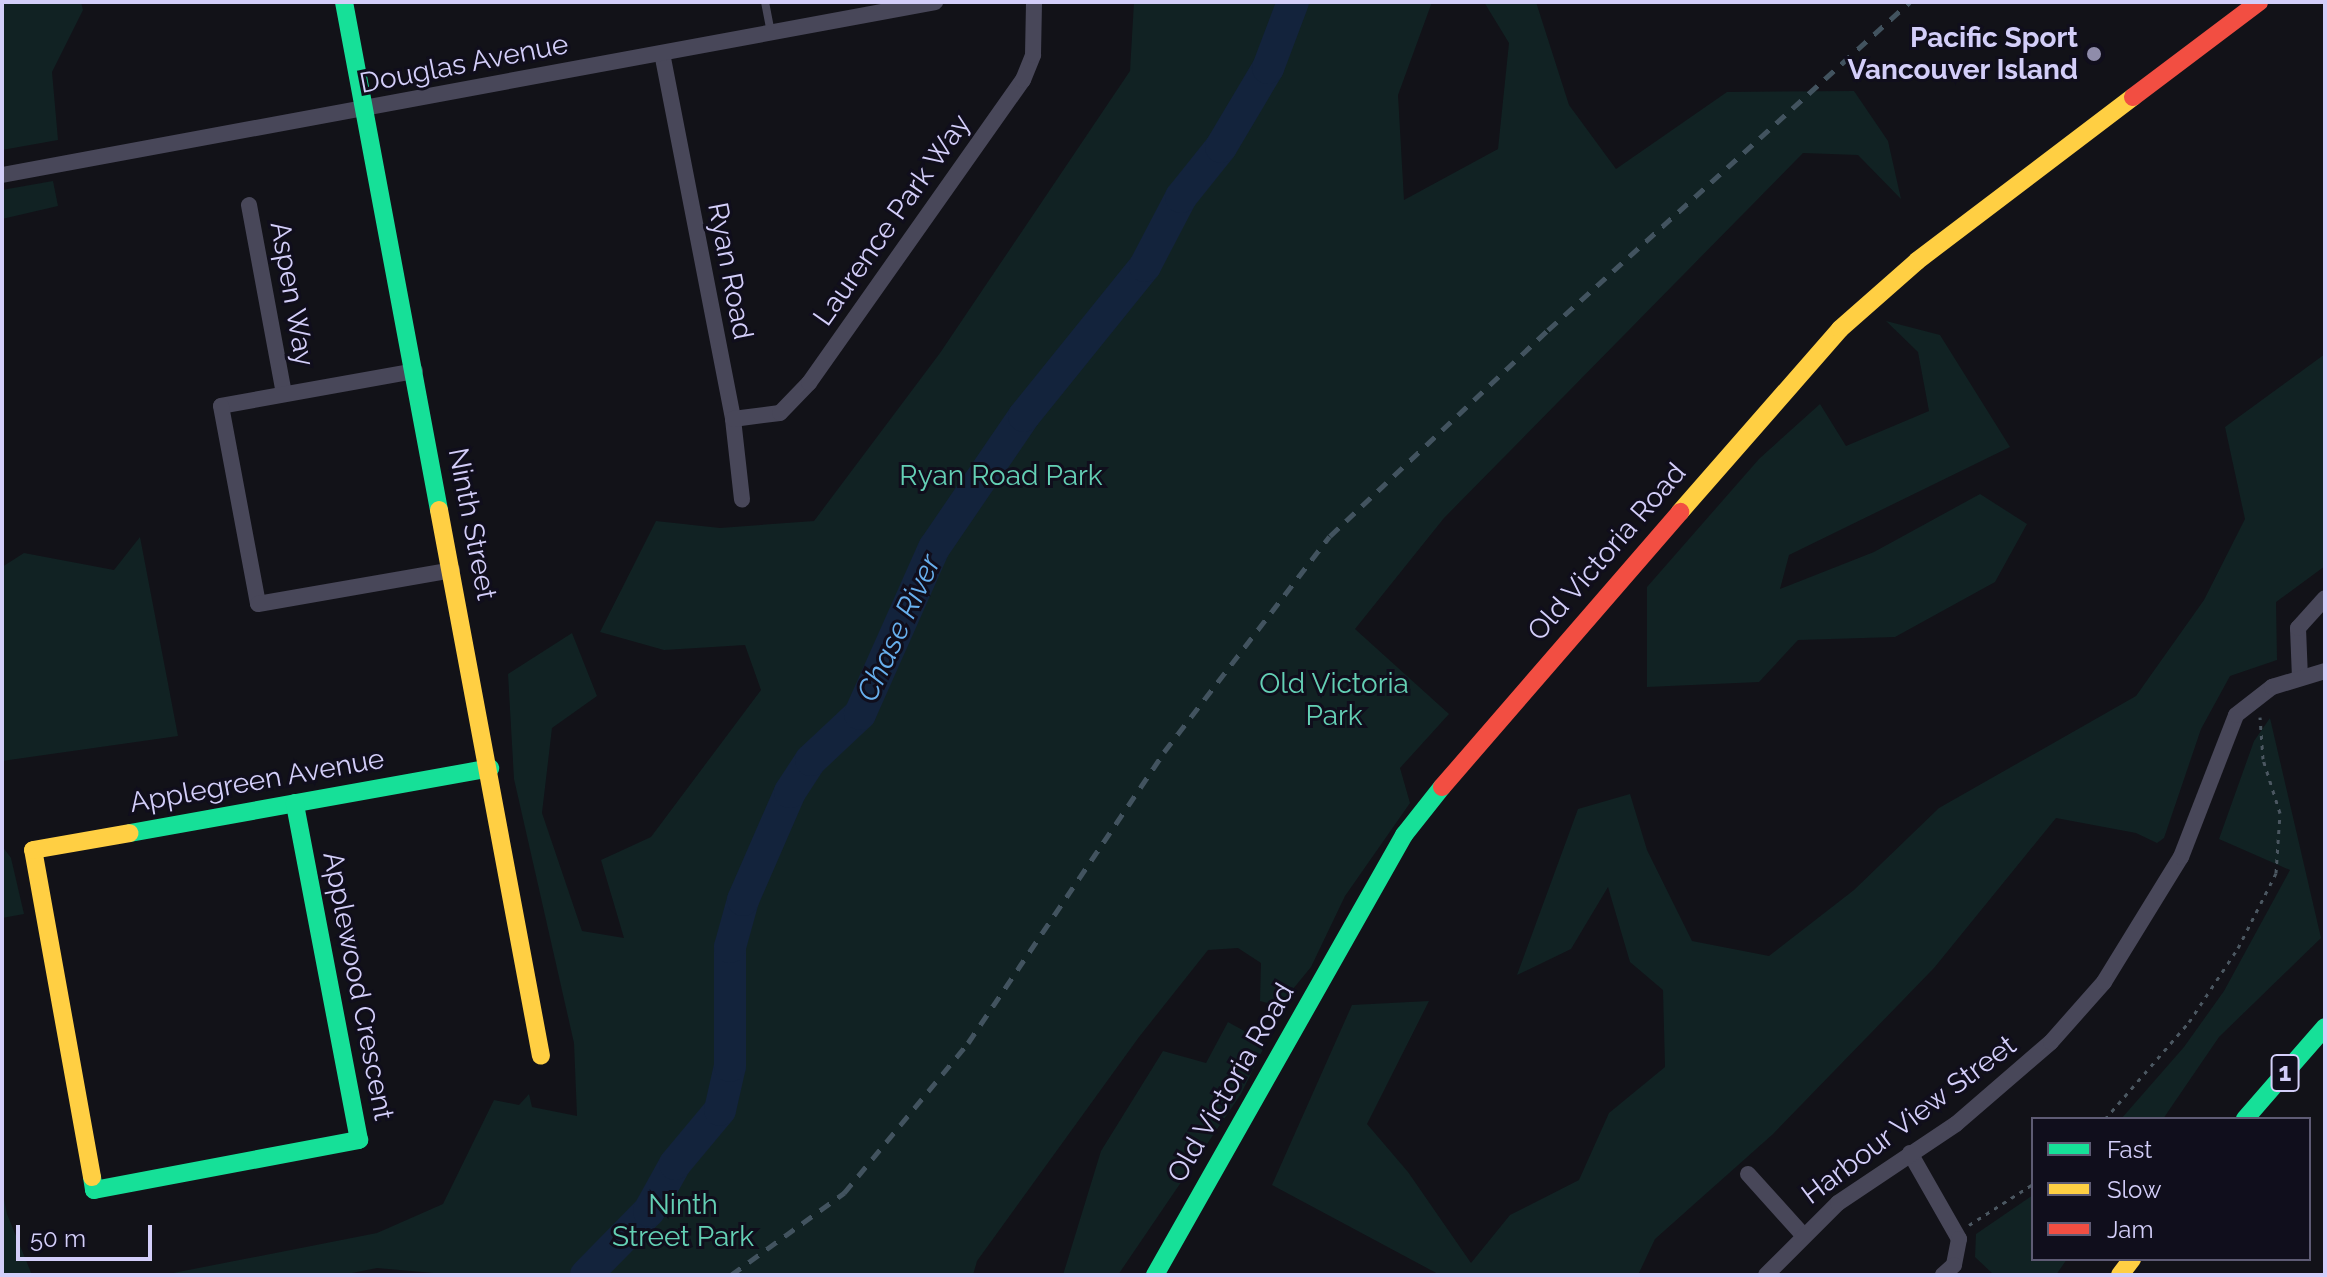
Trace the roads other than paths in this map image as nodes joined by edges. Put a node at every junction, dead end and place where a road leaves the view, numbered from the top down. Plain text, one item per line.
1 (344, 2) edge
2 (765, 2) edge
3 (935, 2) edge
4 (1034, 2) edge
5 (2259, 2) edge
6 (771, 33) junction
7 (662, 53) junction
8 (365, 110) junction
9 (2, 175) edge
10 (249, 205) dead end
11 (415, 371) junction
12 (284, 393) junction
13 (733, 419) junction
14 (742, 499) dead end
15 (452, 570) junction
16 (2325, 598) edge
17 (2325, 671) edge
18 (2300, 678) junction
19 (490, 768) junction
20 (295, 803) junction
21 (33, 850) joint
22 (2325, 1027) edge
23 (541, 1056) dead end
24 (2247, 1117) edge
25 (1910, 1153) junction
26 (1748, 1174) dead end
27 (1803, 1235) junction
28 (1155, 1275) edge
29 (1766, 1275) edge
30 (1943, 1275) edge

1 - 8 main road, Ninth Street
2 - 6 lane
3 - 6 street, Douglas Avenue
4 - 13 street, Laurence Park Way
5 - 28 main road, Old Victoria Road
6 - 7 street, Douglas Avenue
7 - 8 street, Douglas Avenue
7 - 13 street, Ryan Road
8 - 9 street, Douglas Avenue
8 - 11 main road, Ninth Street
10 - 12 street, Aspen Way
11 - 12 street
11 - 15 main road, Ninth Street
12 - 15 street
13 - 14 street, Ryan Road
15 - 19 main road, Ninth Street
16 - 18 street
17 - 18 street
18 - 25 street, Harbour View Street
19 - 20 main road, Applegreen Avenue
19 - 23 main road, Ninth Street
20 - 21 main road, Applegreen Avenue
20 - 21 main road, Applewood Crescent
22 - 24 main road, 1
25 - 27 street, Harbour View Street
25 - 30 street
26 - 27 street
27 - 29 street, Harbour View Street

